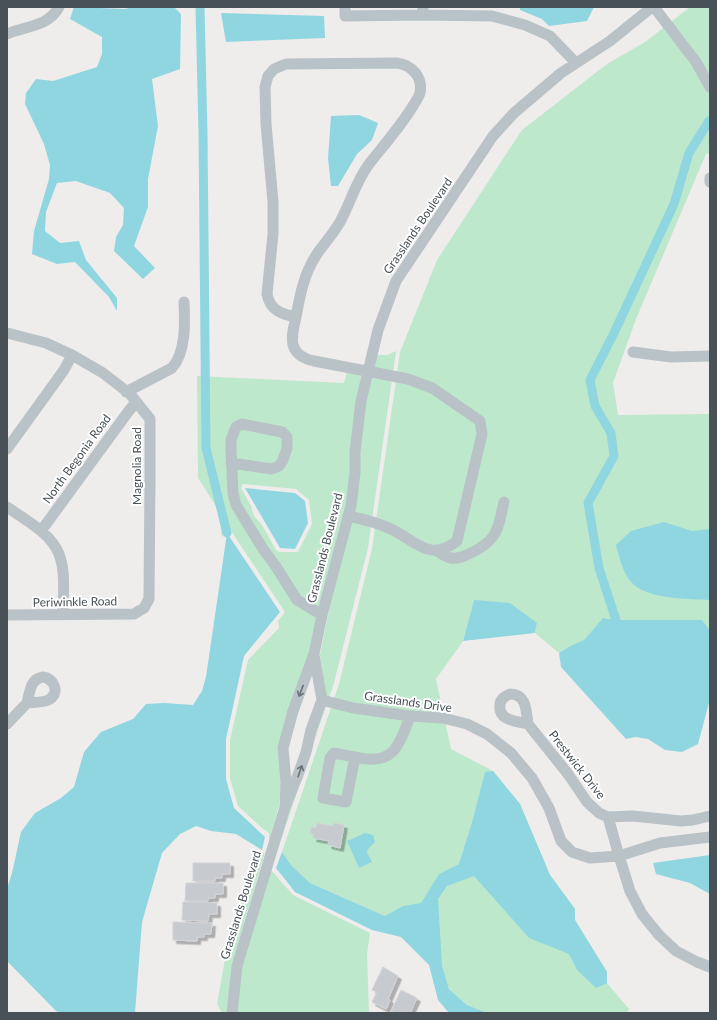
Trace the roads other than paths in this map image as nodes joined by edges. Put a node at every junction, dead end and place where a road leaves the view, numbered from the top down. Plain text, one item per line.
1 (59, 7) edge
2 (345, 7) edge
3 (653, 7) edge
4 (422, 11) edge
5 (7, 34) edge
6 (576, 63) junction
7 (710, 87) edge
8 (710, 178) edge
9 (710, 182) edge
10 (184, 302) dead end
11 (296, 317) junction
12 (7, 333) edge
13 (633, 352) dead end
14 (72, 355) junction
15 (710, 356) edge
16 (367, 372) junction
17 (126, 392) junction
18 (136, 402) junction
19 (7, 449) edge
20 (231, 463) junction
21 (504, 502) dead end
22 (7, 507) edge
23 (348, 516) junction
24 (41, 531) junction
25 (437, 551) junction
26 (142, 610) joint
27 (63, 615) junction
28 (322, 615) junction
29 (7, 616) edge
30 (314, 654) junction
31 (322, 700) junction
32 (28, 703) dead end
33 (410, 716) junction
34 (7, 724) edge
35 (528, 724) dead end
36 (355, 757) dead end
37 (284, 807) junction
38 (710, 816) edge
39 (608, 817) junction
40 (710, 837) edge
41 (618, 856) junction
42 (710, 967) edge
43 (232, 1013) edge

1 - 5 street
2 - 4 street
3 - 6 street, Grasslands Boulevard
3 - 7 street
4 - 6 street
6 - 16 street, Grasslands Boulevard
8 - 9 street
10 - 17 street
11 - 11 street
11 - 16 street
12 - 14 street, Magnolia Road
13 - 15 street
14 - 17 street, Magnolia Road
14 - 19 street
16 - 23 street, Grasslands Boulevard
16 - 25 street
17 - 18 street, Magnolia Road
18 - 24 street, North Begonia Road
18 - 26 street, Magnolia Road
20 - 20 street
20 - 28 street
21 - 25 street
22 - 24 street
23 - 25 street
23 - 28 street, Grasslands Boulevard
24 - 27 street
26 - 27 street, Periwinkle Road
27 - 29 street, Periwinkle Road
28 - 30 street, Grasslands Boulevard
30 - 31 street, Grasslands Boulevard
30 -> 37 street, Grasslands Boulevard
31 - 33 street, Grasslands Drive
37 -> 31 street, Grasslands Boulevard
32 - 34 street
33 - 36 street
33 - 41 street, Grasslands Drive
35 - 39 street, Prestwick Drive
37 - 43 street, Grasslands Boulevard
38 - 39 street
39 - 41 street
40 - 41 street, Grasslands Drive
41 - 42 street

